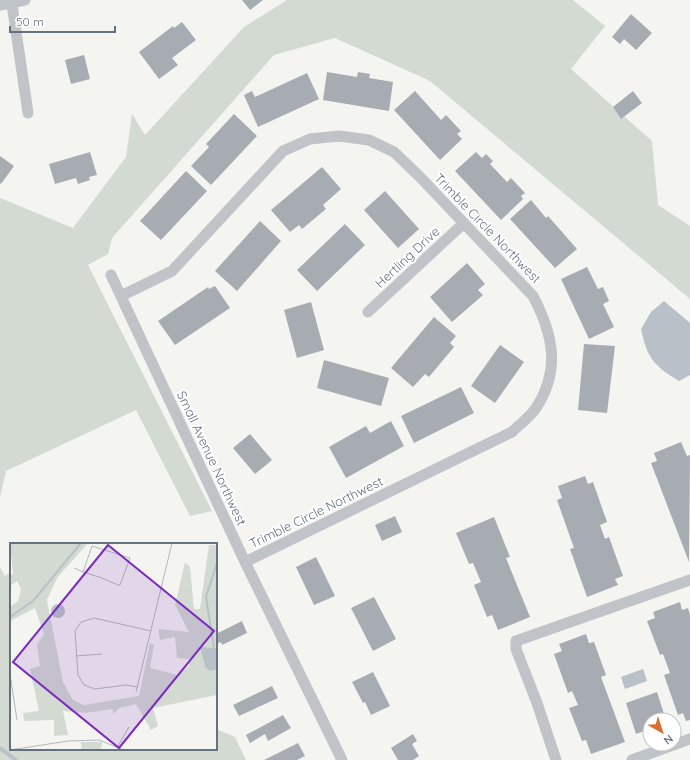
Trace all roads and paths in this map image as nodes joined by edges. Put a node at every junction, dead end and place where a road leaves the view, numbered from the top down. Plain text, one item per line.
1 (25, 0) edge
2 (12, 4) junction
3 (0, 5) edge
4 (28, 113) dead end
5 (464, 223) junction
6 (111, 275) dead end
7 (121, 296) junction
8 (368, 312) dead end
9 (245, 562) junction
10 (690, 580) edge
11 (690, 739) edge
12 (659, 755) edge
13 (342, 760) edge
14 (556, 760) edge
15 (632, 760) edge

1 - 2 street
2 - 3 street
2 - 4 street
5 - 7 street, Trimble Circle Northwest
5 - 8 street, Hertling Drive
5 - 9 street, Trimble Circle Northwest
6 - 7 street, Small Avenue Northwest
7 - 9 street, Small Avenue Northwest
9 - 13 street, Small Avenue Northwest
10 - 14 street
11 - 12 street
12 - 15 street

